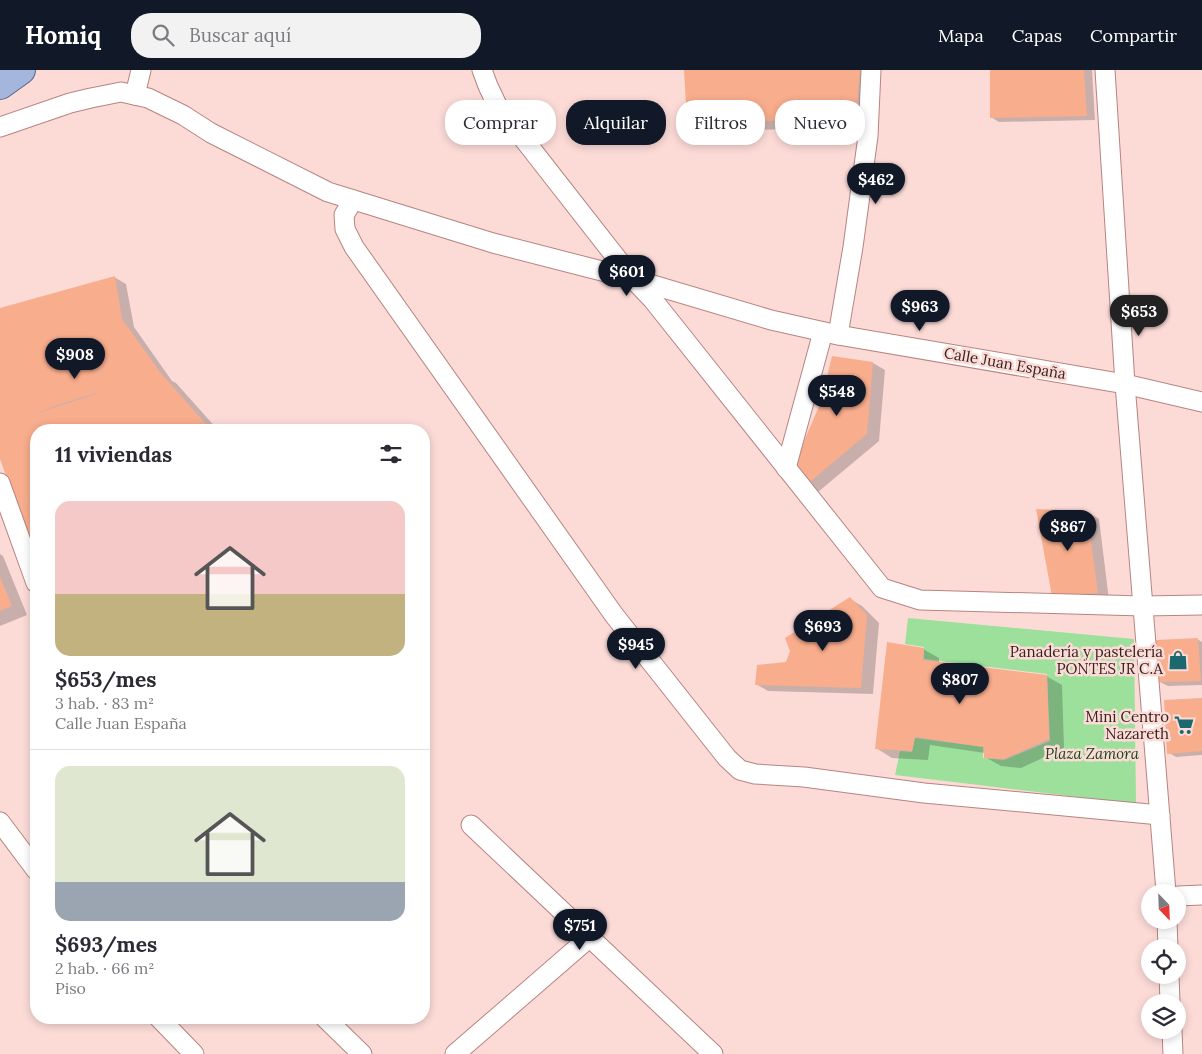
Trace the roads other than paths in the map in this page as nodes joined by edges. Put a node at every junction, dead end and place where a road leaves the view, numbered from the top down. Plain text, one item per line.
1 (21, 70) edge
2 (141, 70) edge
3 (482, 70) edge
4 (871, 70) edge
5 (1105, 70) edge
6 (0, 85) edge
7 (135, 95) junction
8 (0, 127) edge
9 (353, 200) junction
10 (633, 279) junction
11 (831, 333) junction
12 (1125, 384) junction
13 (1202, 402) edge
14 (786, 468) junction
15 (0, 484) edge
16 (30, 566) edge
17 (1202, 605) edge
18 (1143, 606) junction
19 (1160, 815) junction
20 (0, 822) edge
21 (470, 825) dead end
22 (30, 862) edge
23 (1165, 884) edge
24 (1202, 895) edge
25 (1186, 896) edge
26 (590, 937) junction
27 (165, 1024) edge
28 (331, 1024) edge
29 (1172, 1039) edge
30 (190, 1052) edge
31 (362, 1054) edge
32 (455, 1054) edge
33 (713, 1054) edge
34 (1173, 1054) edge

1 - 6 main road
2 - 7 street
3 - 10 street
4 - 11 street
5 - 12 street
7 - 8 street, Calle Juan España
7 - 9 street, Calle Juan España
9 - 10 street, Calle Juan España
9 - 19 street
10 - 11 street, Calle Juan España
10 - 14 street
11 - 12 street, Calle Juan España
11 - 14 street
12 - 13 street, Calle Juan España
12 - 18 street
14 - 18 street
15 - 16 street
17 - 18 street
18 - 19 street
19 - 23 street
20 - 22 street
21 - 26 street
24 - 25 street
26 - 32 street
26 - 33 street
27 - 30 street
28 - 31 street
29 - 34 street

